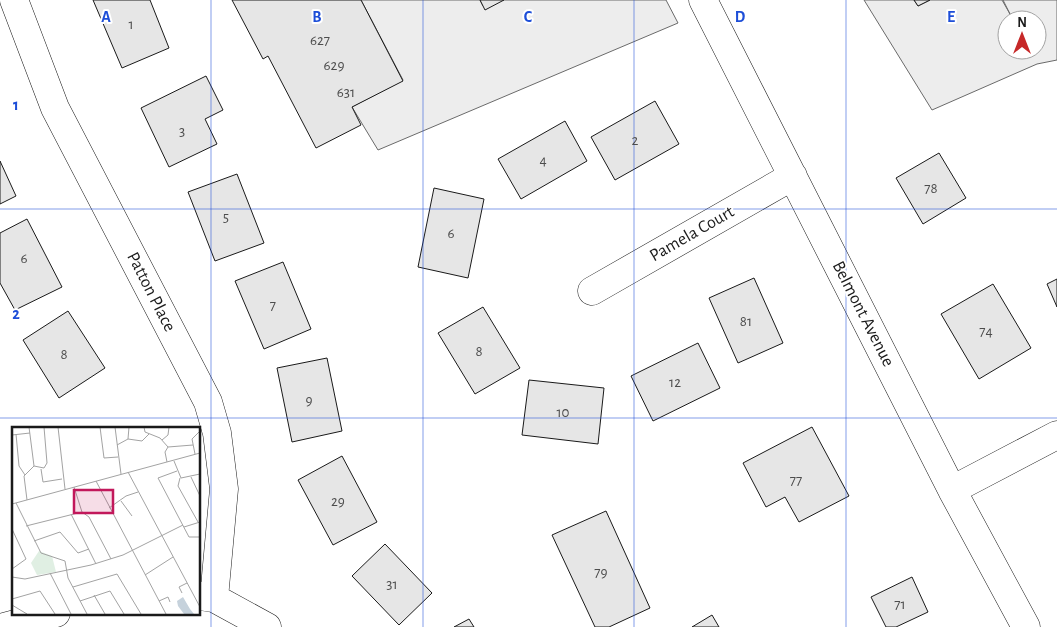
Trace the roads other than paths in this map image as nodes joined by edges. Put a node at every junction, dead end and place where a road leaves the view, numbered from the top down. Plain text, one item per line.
1 (14, 0) edge
2 (703, 0) edge
3 (792, 176) junction
4 (592, 291) dead end
5 (1057, 435) edge
6 (952, 490) junction
7 (207, 597) edge
8 (52, 614) edge
9 (4, 627) edge
10 (268, 627) edge
11 (1026, 627) edge

1 - 7 street, Patton Place
2 - 3 street, Belmont Avenue
3 - 4 street, Pamela Court
3 - 6 street, Belmont Avenue
5 - 6 street
6 - 11 street, Belmont Avenue
7 - 10 street
8 - 9 street

